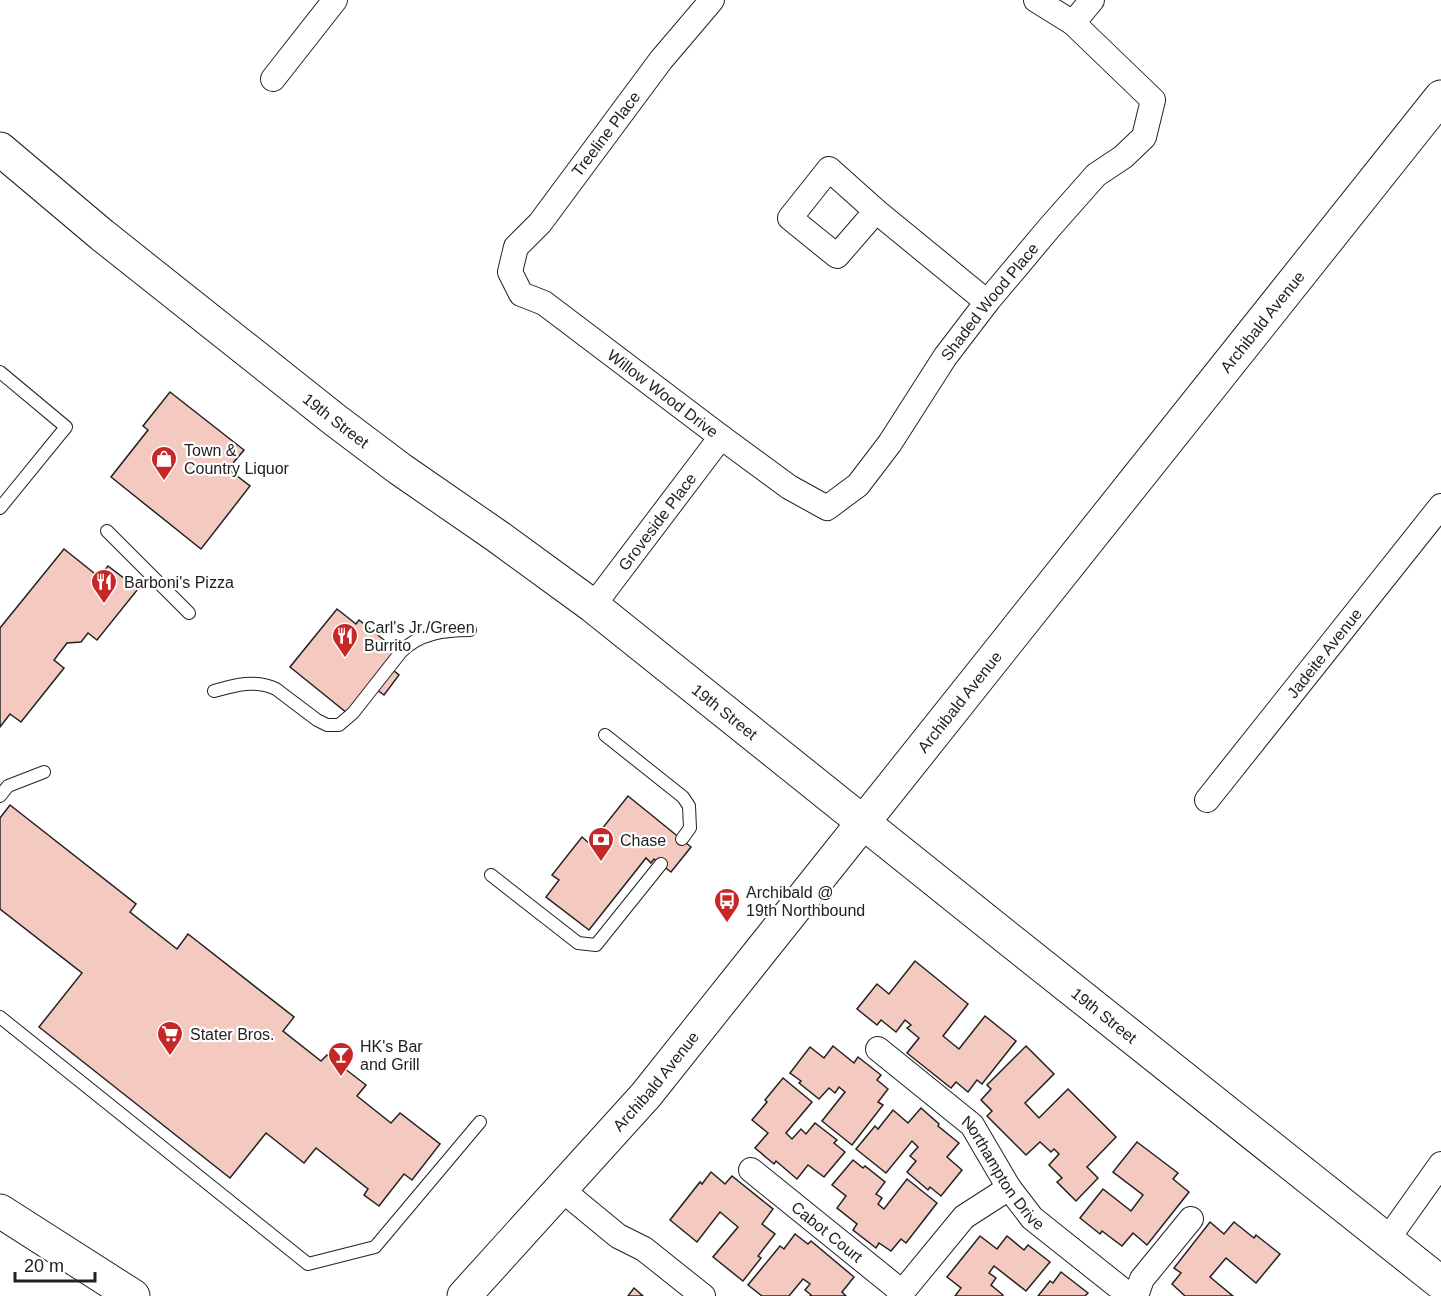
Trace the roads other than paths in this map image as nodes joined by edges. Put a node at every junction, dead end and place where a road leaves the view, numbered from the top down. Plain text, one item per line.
1 (335, 0) edge
2 (712, 0) edge
3 (1036, 0) edge
4 (1092, 0) edge
5 (1073, 23) junction
6 (273, 79) dead end
7 (1441, 97) edge
8 (2, 156) edge
9 (876, 210) dead end
10 (510, 272) joint
11 (987, 302) junction
12 (0, 372) edge
13 (721, 438) junction
14 (1441, 506) edge
15 (0, 508) edge
16 (827, 508) joint
17 (107, 531) dead end
18 (593, 606) junction
19 (189, 613) dead end
20 (470, 630) dead end
21 (214, 691) dead end
22 (605, 735) dead end
23 (44, 772) dead end
24 (0, 796) edge
25 (1207, 800) dead end
26 (863, 824) junction
27 (682, 839) dead end
28 (661, 864) dead end
29 (491, 874) dead end
30 (0, 1017) edge
31 (878, 1049) dead end
32 (480, 1122) dead end
33 (1441, 1164) edge
34 (751, 1170) dead end
35 (1009, 1188) junction
36 (561, 1189) junction
37 (0, 1212) edge
38 (1191, 1219) dead end
39 (1387, 1240) junction
40 (1441, 1283) edge
41 (900, 1294) edge
42 (133, 1296) edge
43 (464, 1296) edge
44 (703, 1296) edge
45 (1130, 1296) edge
46 (1136, 1296) edge

1 - 6 street
2 - 10 street, Treeline Place
3 - 5 street
4 - 5 street
5 - 11 street, Shaded Wood Place
7 - 26 main road, Archibald Avenue
8 - 18 main road, 19th Street
9 - 11 street
10 - 13 street, Willow Wood Drive
11 - 16 street, Shaded Wood Place
12 - 15 lane
13 - 16 street, Willow Wood Drive
13 - 18 street, Groveside Place
14 - 25 street, Jadeite Avenue
17 - 19 lane
18 - 26 main road, 19th Street
20 - 21 lane
22 - 27 lane
23 - 24 lane
26 - 36 main road, Archibald Avenue
26 - 39 main road, 19th Street
28 - 29 lane
30 - 32 lane
31 - 35 street, Northampton Drive
33 - 39 street
34 - 41 street, Cabot Court
35 - 41 street
35 - 45 street, Northampton Drive
36 - 43 main road, Archibald Avenue
36 - 44 street
37 - 42 main road
38 - 46 street
39 - 40 main road, 19th Street

